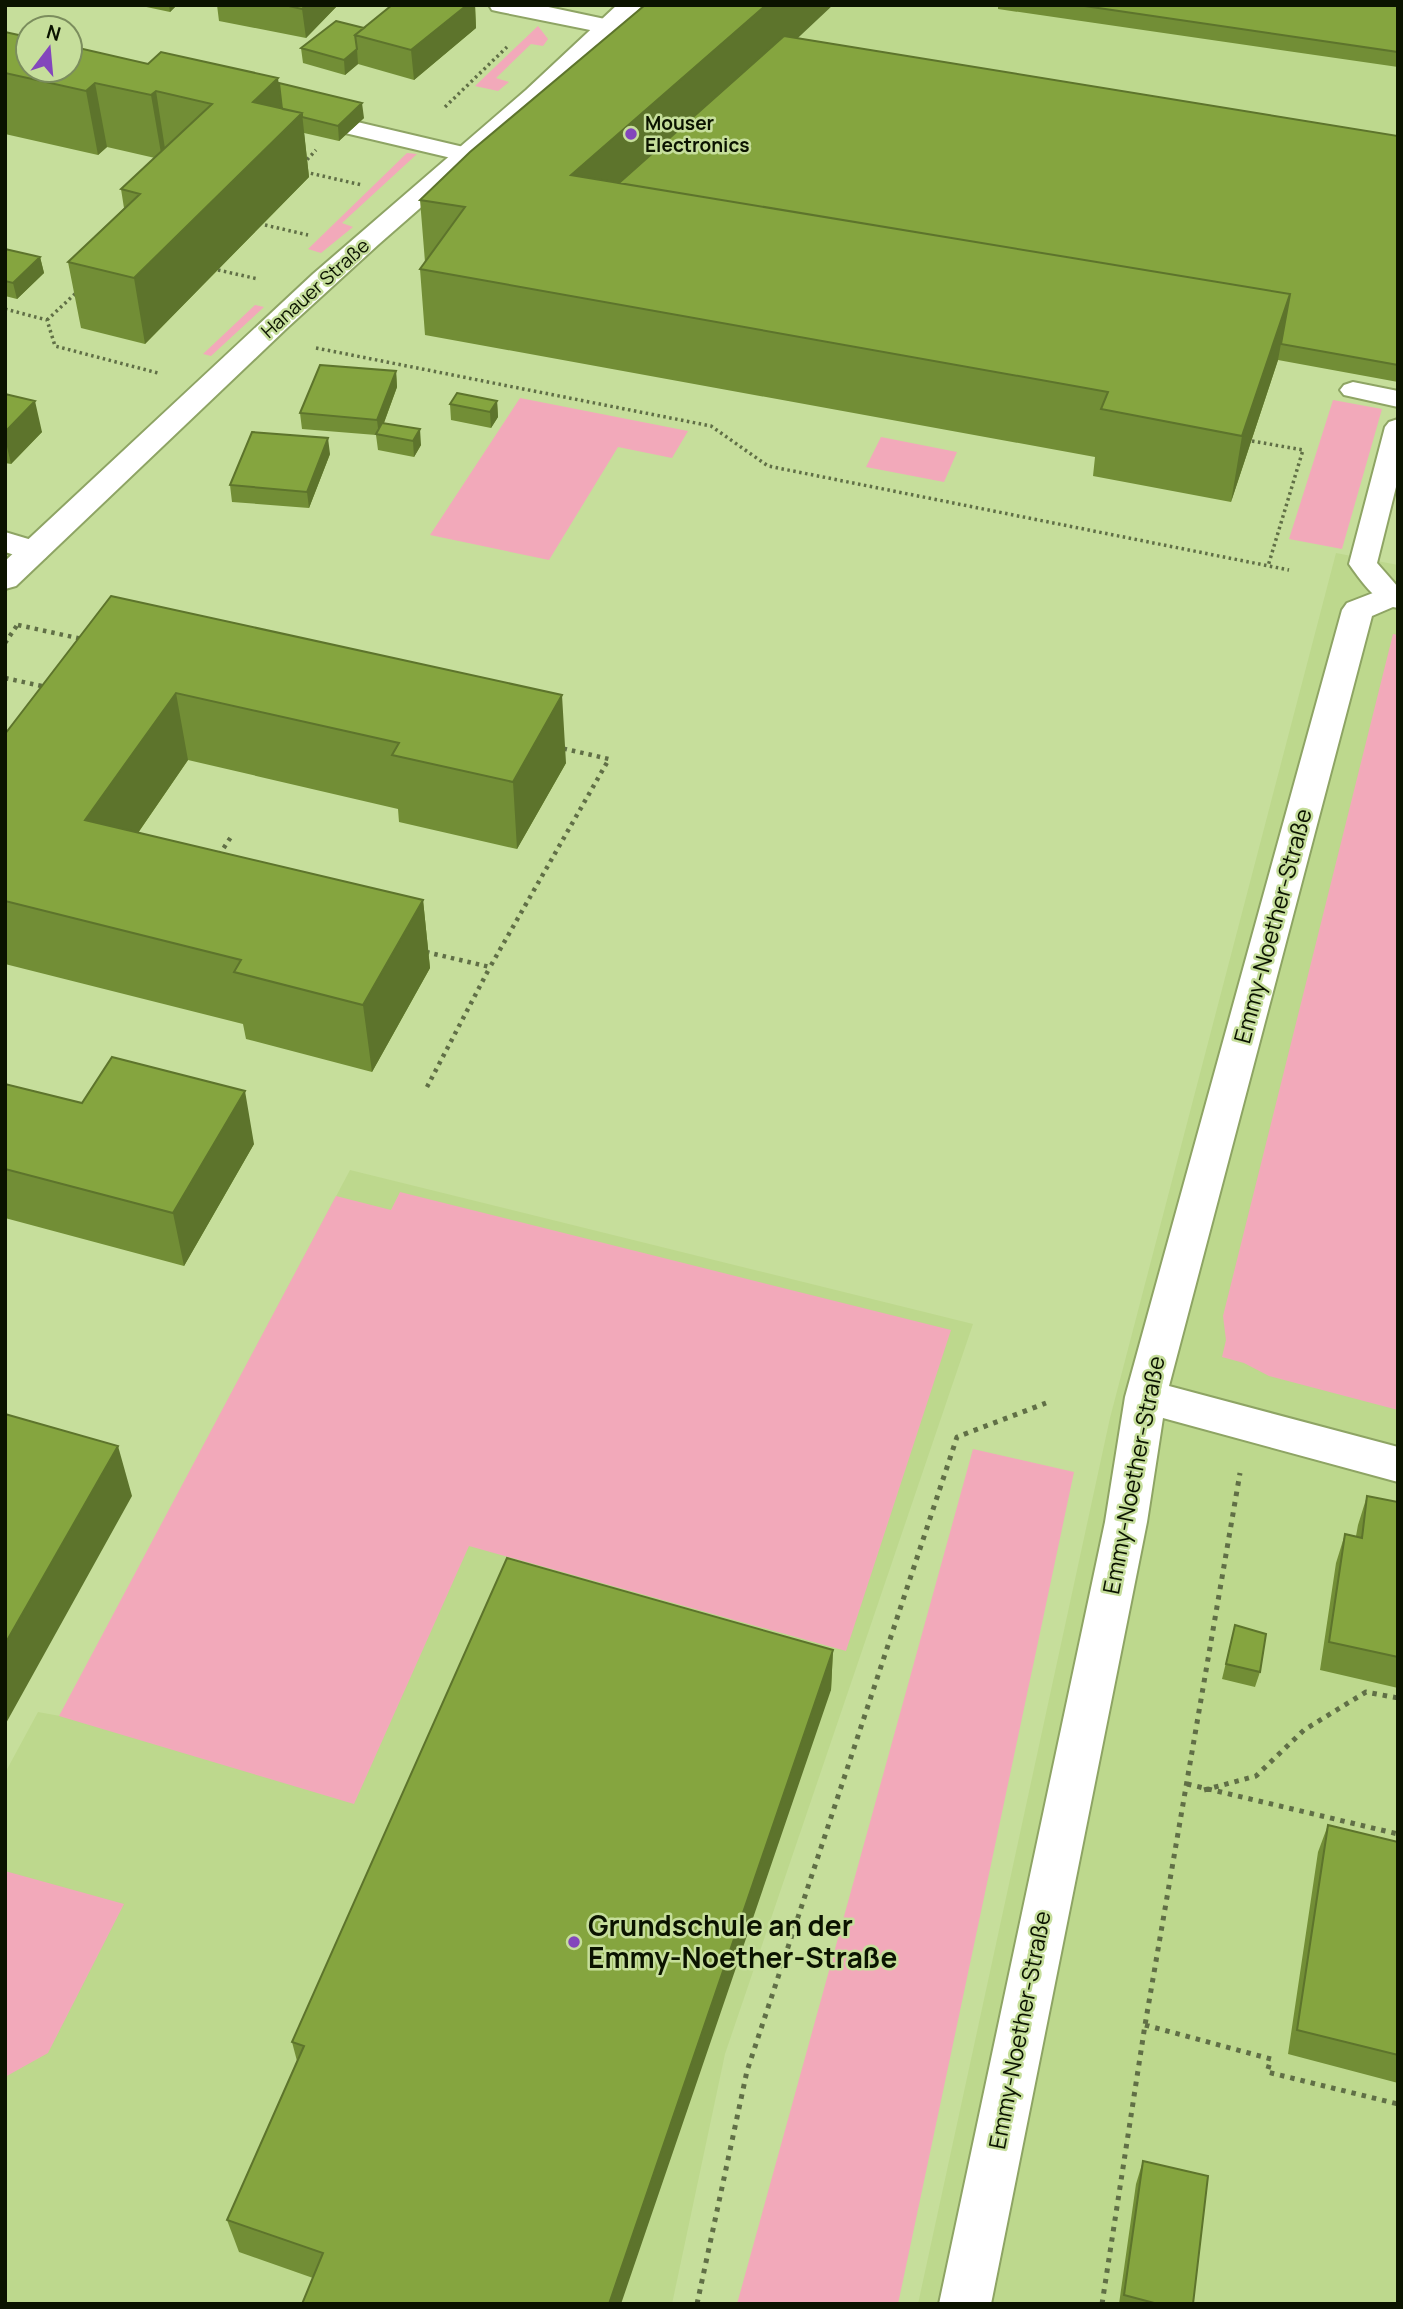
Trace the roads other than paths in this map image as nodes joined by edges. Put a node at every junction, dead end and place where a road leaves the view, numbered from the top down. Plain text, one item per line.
1 (501, 5) edge
2 (631, 5) edge
3 (610, 27) junction
4 (353, 128) edge
5 (464, 154) junction
6 (1353, 390) dead end
7 (1398, 399) edge
8 (1398, 427) edge
9 (20, 546) edge
10 (5, 579) edge
11 (1394, 597) edge
12 (1146, 1397) junction
13 (1398, 1465) edge
14 (965, 2304) edge

1 - 3 street
2 - 3 street, Hanauer Straße
3 - 5 street, Hanauer Straße
4 - 5 lane
5 - 9 street, Hanauer Straße
6 - 7 lane
8 - 11 lane
9 - 10 street, Hanauer Straße
11 - 12 street, Emmy-Noether-Straße
12 - 13 street
12 - 14 street, Emmy-Noether-Straße

